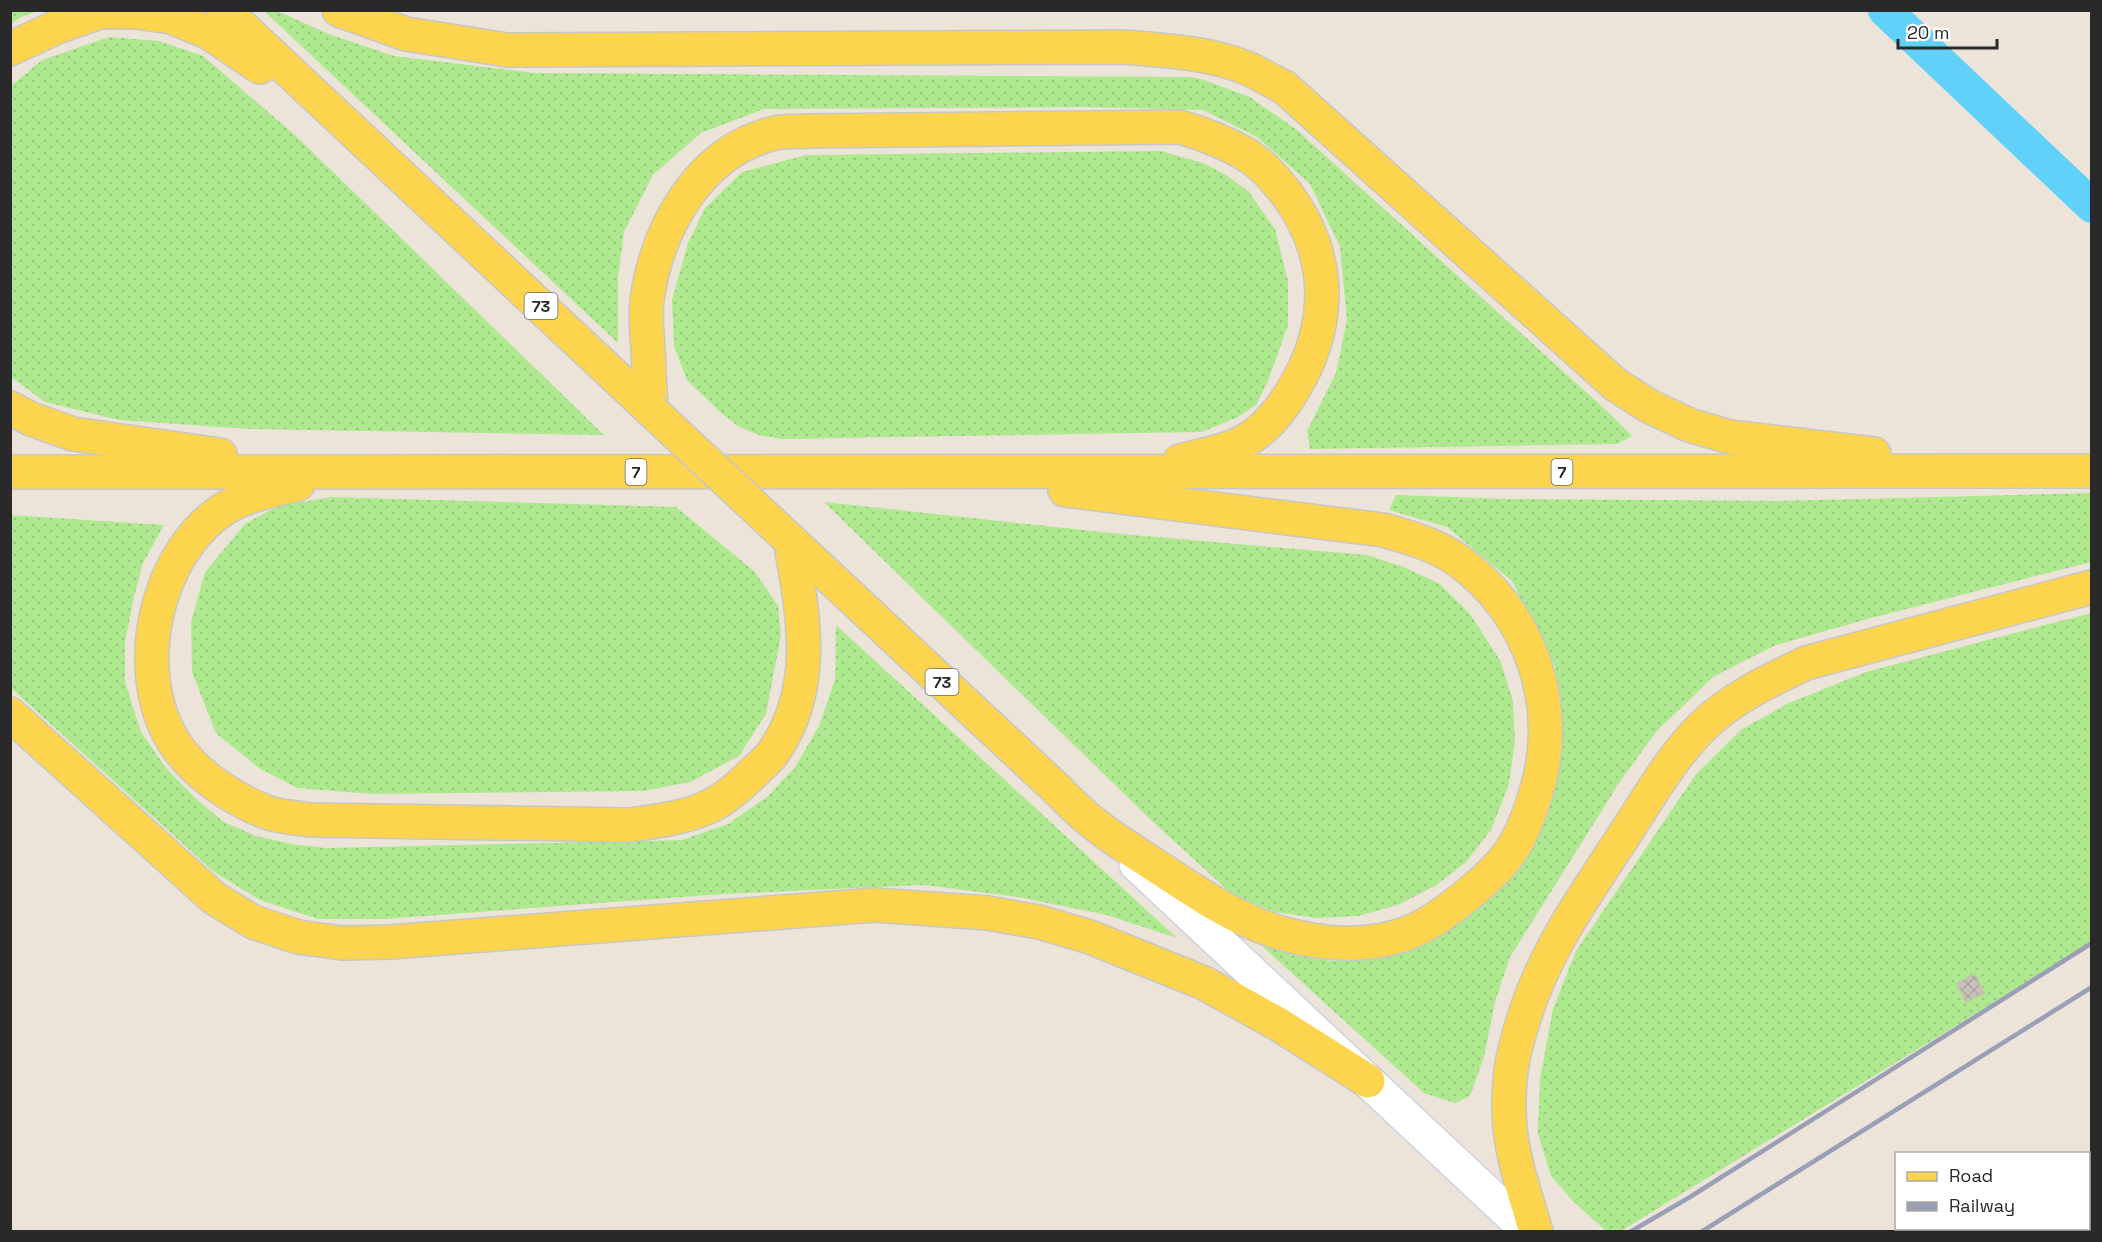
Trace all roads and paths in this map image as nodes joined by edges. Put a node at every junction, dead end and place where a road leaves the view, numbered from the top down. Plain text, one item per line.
1 (224, 10) edge
2 (339, 10) edge
3 (10, 49) edge
4 (430, 203) junction
5 (10, 408) edge
6 (651, 410) junction
7 (2091, 471) edge
8 (10, 472) edge
9 (350, 472) junction
10 (923, 472) junction
11 (1102, 472) junction
12 (2022, 472) junction
13 (789, 540) junction
14 (2091, 587) edge
15 (10, 714) edge
16 (1095, 824) junction
17 (1368, 1081) junction
18 (1529, 1232) edge
19 (1536, 1232) edge

1 - 4 main road, 73
2 - 12 main road
3 - 4 main road
4 - 6 main road, 73
5 - 9 main road
6 - 11 main road
6 - 13 main road, 73, bridge
7 - 12 main road, 7
8 - 9 main road, 7
9 - 10 main road, 7
9 - 13 main road
10 - 11 main road, 7
10 - 16 main road
11 - 12 main road, 7
13 - 16 main road, 73
14 - 19 main road
15 - 17 main road
16 - 17 main road
17 - 18 main road

